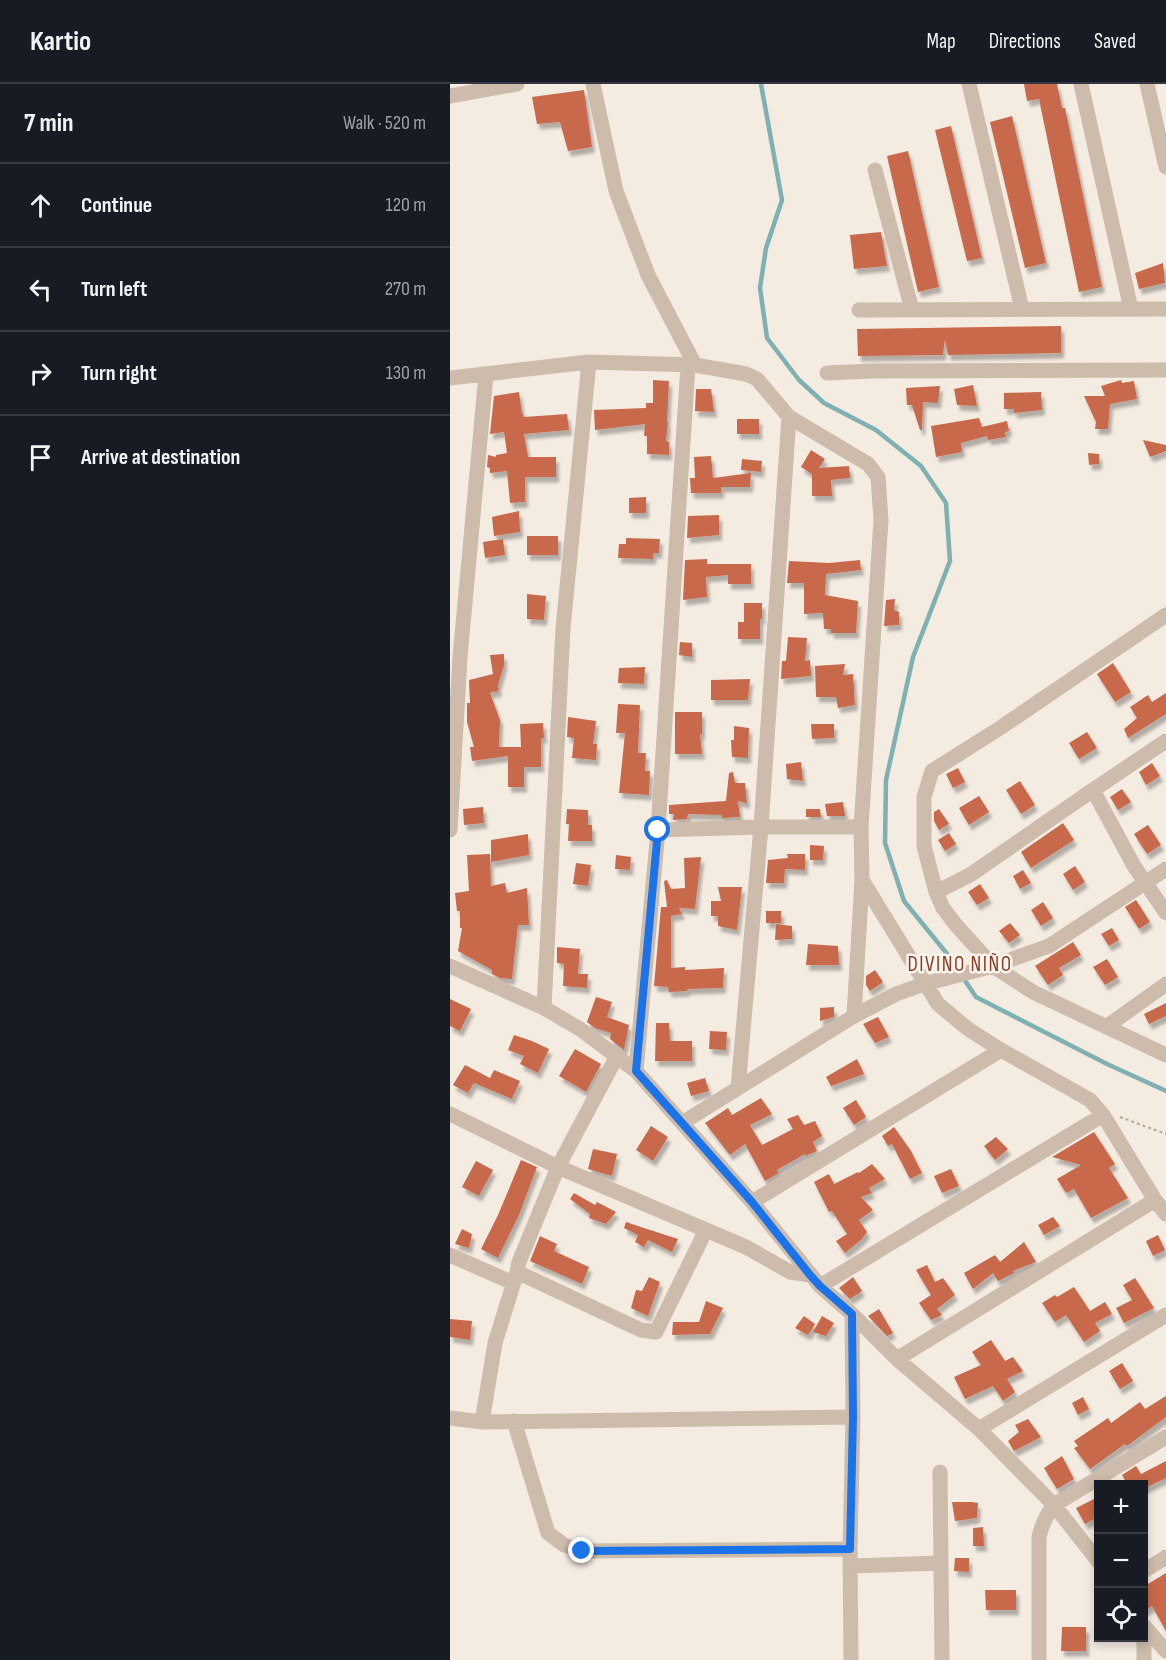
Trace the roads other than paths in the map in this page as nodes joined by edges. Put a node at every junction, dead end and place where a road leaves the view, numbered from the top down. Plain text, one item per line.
1 (518, 84) edge
2 (593, 84) edge
3 (969, 84) edge
4 (1082, 84) edge
5 (1147, 84) edge
6 (450, 96) edge
7 (1161, 120) edge
8 (1166, 167) edge
9 (875, 170) dead end
10 (1022, 309) junction
11 (1131, 309) junction
12 (1166, 309) edge
13 (859, 310) dead end
14 (912, 310) junction
15 (589, 362) junction
16 (691, 365) junction
17 (1166, 370) edge
18 (827, 373) dead end
19 (486, 375) junction
20 (450, 378) edge
21 (789, 417) junction
22 (1166, 615) edge
23 (1166, 741) edge
24 (1093, 790) junction
25 (761, 827) junction
26 (861, 827) junction
27 (450, 830) edge
28 (658, 830) junction
29 (1166, 869) edge
30 (862, 880) junction
31 (1145, 882) junction
32 (936, 892) junction
33 (1166, 913) edge
34 (450, 966) edge
35 (993, 966) junction
36 (931, 983) junction
37 (1166, 984) edge
38 (544, 1008) junction
39 (854, 1016) junction
40 (1106, 1027) junction
41 (1001, 1050) junction
42 (1166, 1055) edge
43 (617, 1056) junction
44 (636, 1071) junction
45 (738, 1088) junction
46 (450, 1114) edge
47 (1103, 1115) junction
48 (682, 1123) junction
49 (558, 1167) junction
50 (1155, 1200) junction
51 (752, 1202) junction
52 (1166, 1214) edge
53 (706, 1230) junction
54 (450, 1255) edge
55 (515, 1278) junction
56 (815, 1280) junction
57 (852, 1314) junction
58 (1166, 1315) edge
59 (897, 1359) junction
60 (853, 1417) junction
61 (450, 1419) edge
62 (514, 1421) junction
63 (482, 1422) junction
64 (979, 1429) junction
65 (1166, 1437) edge
66 (940, 1472) dead end
67 (1054, 1505) junction
68 (850, 1549) junction
69 (1094, 1556) edge
70 (1166, 1557) edge
71 (941, 1563) junction
72 (851, 1566) junction
73 (1148, 1568) edge
74 (1148, 1631) edge
75 (1144, 1642) edge
76 (1166, 1651) edge
77 (851, 1660) edge
78 (942, 1660) edge
79 (1039, 1660) edge
80 (1144, 1660) edge

1 - 6 street
2 - 16 street
3 - 10 street
4 - 11 street
5 - 7 street
7 - 8 street
9 - 14 street
10 - 11 street
10 - 14 street
11 - 12 street
13 - 14 street
15 - 16 street
15 - 19 street
15 - 38 street
16 - 21 street
16 - 28 street
17 - 18 street
19 - 20 street
19 - 27 street
21 - 25 street
21 - 26 street
22 - 32 street
23 - 24 street
24 - 31 street
24 - 32 street
25 - 26 street
25 - 28 street
25 - 45 street
26 - 30 street
28 - 44 street
29 - 31 street
30 - 36 street
30 - 39 street
31 - 33 street
31 - 35 street
32 - 35 street
34 - 38 street
35 - 36 street
35 - 40 street
36 - 39 street
36 - 41 street
37 - 40 street
38 - 43 street
39 - 45 street
40 - 42 street
41 - 47 street
41 - 51 street
43 - 44 street
43 - 49 street
44 - 48 street
45 - 48 street
46 - 49 street
47 - 50 street
47 - 56 street
48 - 51 street
49 - 53 street
49 - 55 street
50 - 52 street
50 - 59 street
51 - 56 street
53 - 55 street
53 - 56 street
54 - 55 street
55 - 63 street
56 - 57 street
57 - 59 street
57 - 60 street
58 - 64 street
59 - 64 street
60 - 62 street
60 - 68 street
61 - 63 street
62 - 63 street
62 - 68 street
64 - 67 street
65 - 67 street
66 - 71 street
67 - 69 street
67 - 79 street
68 - 72 street
70 - 73 street
71 - 72 street
71 - 78 street
72 - 77 street
74 - 76 street
75 - 80 street

